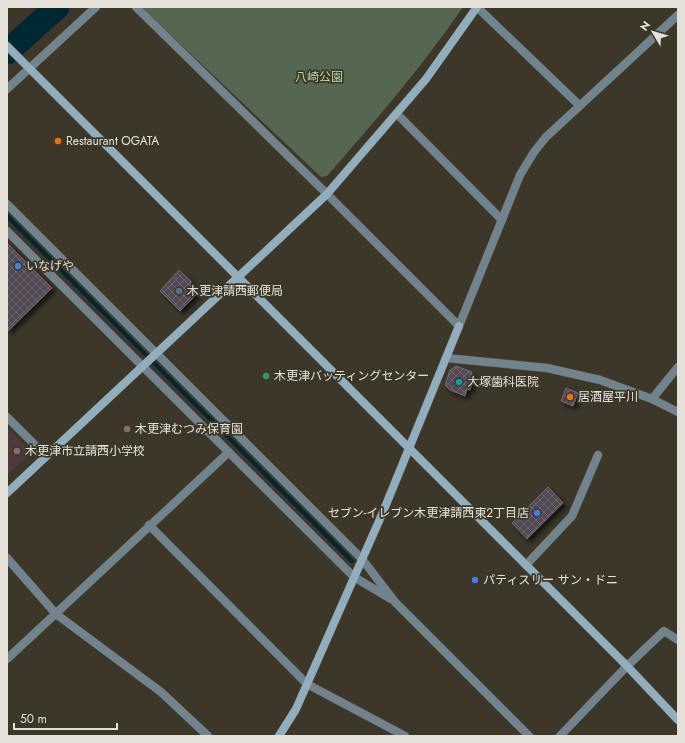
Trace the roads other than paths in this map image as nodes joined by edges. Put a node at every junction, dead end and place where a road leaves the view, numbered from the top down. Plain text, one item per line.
1 (96, 7) edge
2 (136, 7) edge
3 (477, 7) edge
4 (678, 15) edge
5 (7, 46) edge
6 (28, 68) junction
7 (7, 89) edge
8 (579, 105) junction
9 (396, 114) junction
10 (327, 194) junction
11 (7, 204) edge
12 (502, 220) junction
13 (7, 231) edge
14 (239, 278) junction
15 (459, 326) junction
16 (155, 356) junction
17 (446, 358) junction
18 (145, 365) junction
19 (678, 367) edge
20 (652, 399) junction
21 (678, 412) edge
22 (7, 418) edge
23 (409, 448) junction
24 (229, 452) junction
25 (598, 455) dead end
26 (46, 456) junction
27 (7, 493) edge
28 (149, 525) junction
29 (7, 558) edge
30 (362, 559) junction
31 (526, 565) junction
32 (354, 577) junction
33 (395, 602) junction
34 (56, 614) junction
35 (678, 640) edge
36 (7, 659) edge
37 (627, 666) junction
38 (307, 684) junction
39 (678, 720) edge
40 (208, 736) edge
41 (279, 736) edge
42 (405, 736) edge
43 (529, 736) edge
44 (560, 736) edge

1 - 6 street
2 - 10 street
3 - 8 street
3 - 9 street
4 - 8 street
5 - 6 street
6 - 7 street
6 - 14 street
8 - 12 street
9 - 10 street
9 - 12 street
10 - 14 street
10 - 15 street
11 - 16 street
12 - 15 street
13 - 18 street
14 - 16 street
14 - 23 street
15 - 17 street
16 - 18 street
16 - 30 street
17 - 20 street
17 - 23 street
18 - 24 street
18 - 26 street
19 - 20 street
20 - 21 street
22 - 26 street
23 - 30 street
23 - 31 street
24 - 28 street
24 - 32 street
25 - 31 street
26 - 27 street
28 - 34 street
28 - 38 street
29 - 34 street
30 - 32 street
30 - 33 street
31 - 37 street
32 - 33 street
32 - 38 street
33 - 43 street
34 - 36 street
34 - 40 street
35 - 37 street
37 - 39 street
37 - 44 street
38 - 41 street
38 - 42 street

